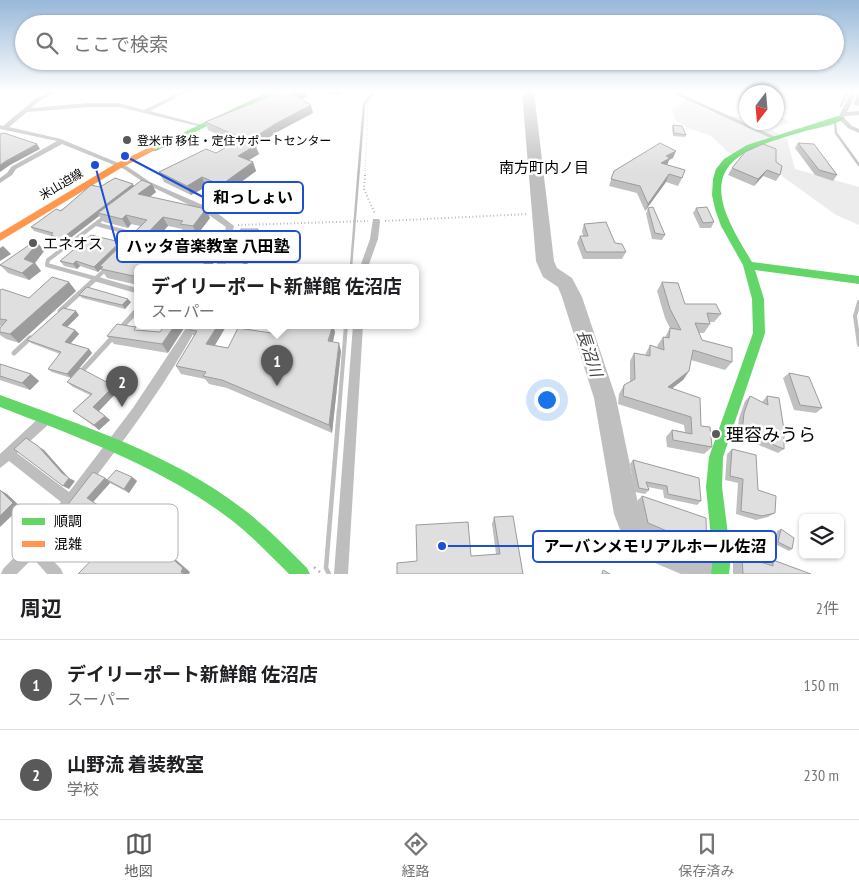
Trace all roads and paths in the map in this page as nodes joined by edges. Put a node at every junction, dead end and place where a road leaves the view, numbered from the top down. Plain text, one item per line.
1 (13, 119) edge
2 (172, 119) edge
3 (215, 119) edge
4 (366, 119) edge
5 (732, 119) edge
6 (834, 119) edge
7 (844, 119) edge
8 (200, 126) junction
9 (2, 127) edge
10 (859, 131) edge
11 (777, 139) junction
12 (62, 141) junction
13 (118, 166) junction
14 (0, 181) edge
15 (148, 183) junction
16 (140, 189) edge
17 (111, 212) edge
18 (528, 214) dead end
19 (374, 221) junction
20 (96, 224) junction
21 (230, 226) junction
22 (0, 238) edge
23 (133, 243) edge
24 (221, 264) edge
25 (365, 264) edge
26 (748, 265) junction
27 (108, 268) edge
28 (95, 280) junction
29 (859, 280) edge
30 (134, 290) edge
31 (58, 313) edge
32 (134, 313) edge
33 (192, 329) edge
34 (358, 329) edge
35 (36, 333) edge
36 (14, 353) dead end
37 (75, 378) edge
38 (0, 401) edge
39 (46, 419) junction
40 (114, 444) junction
41 (4, 458) edge
42 (70, 501) junction
43 (68, 504) edge
44 (20, 562) edge
45 (45, 562) edge
46 (720, 572) edge
47 (8, 574) edge
48 (56, 574) edge
49 (301, 574) edge
50 (341, 574) edge

1 - 9 street
2 - 8 street
3 - 8 street, 米山迫線
4 - 19 path
5 - 11 street
6 - 11 street
7 - 10 street
8 - 13 street, 米山迫線
9 - 12 street
11 - 26 street
12 - 13 street
12 - 14 street
13 - 15 street
13 - 22 street, 米山迫線
15 - 16 lane
15 - 21 street
17 - 20 lane
18 - 19 path
19 - 21 path
19 - 25 street
20 - 23 lane
20 - 28 lane
21 - 24 street
26 - 29 street
26 - 46 street
27 - 28 lane
28 - 30 lane
28 - 31 lane
32 - 37 lane
33 - 40 street
34 - 50 street
35 - 36 lane
38 - 39 street
39 - 40 street
39 - 41 street
40 - 42 street
40 - 49 street
41 - 42 street
42 - 43 street
44 - 47 street
45 - 48 street

